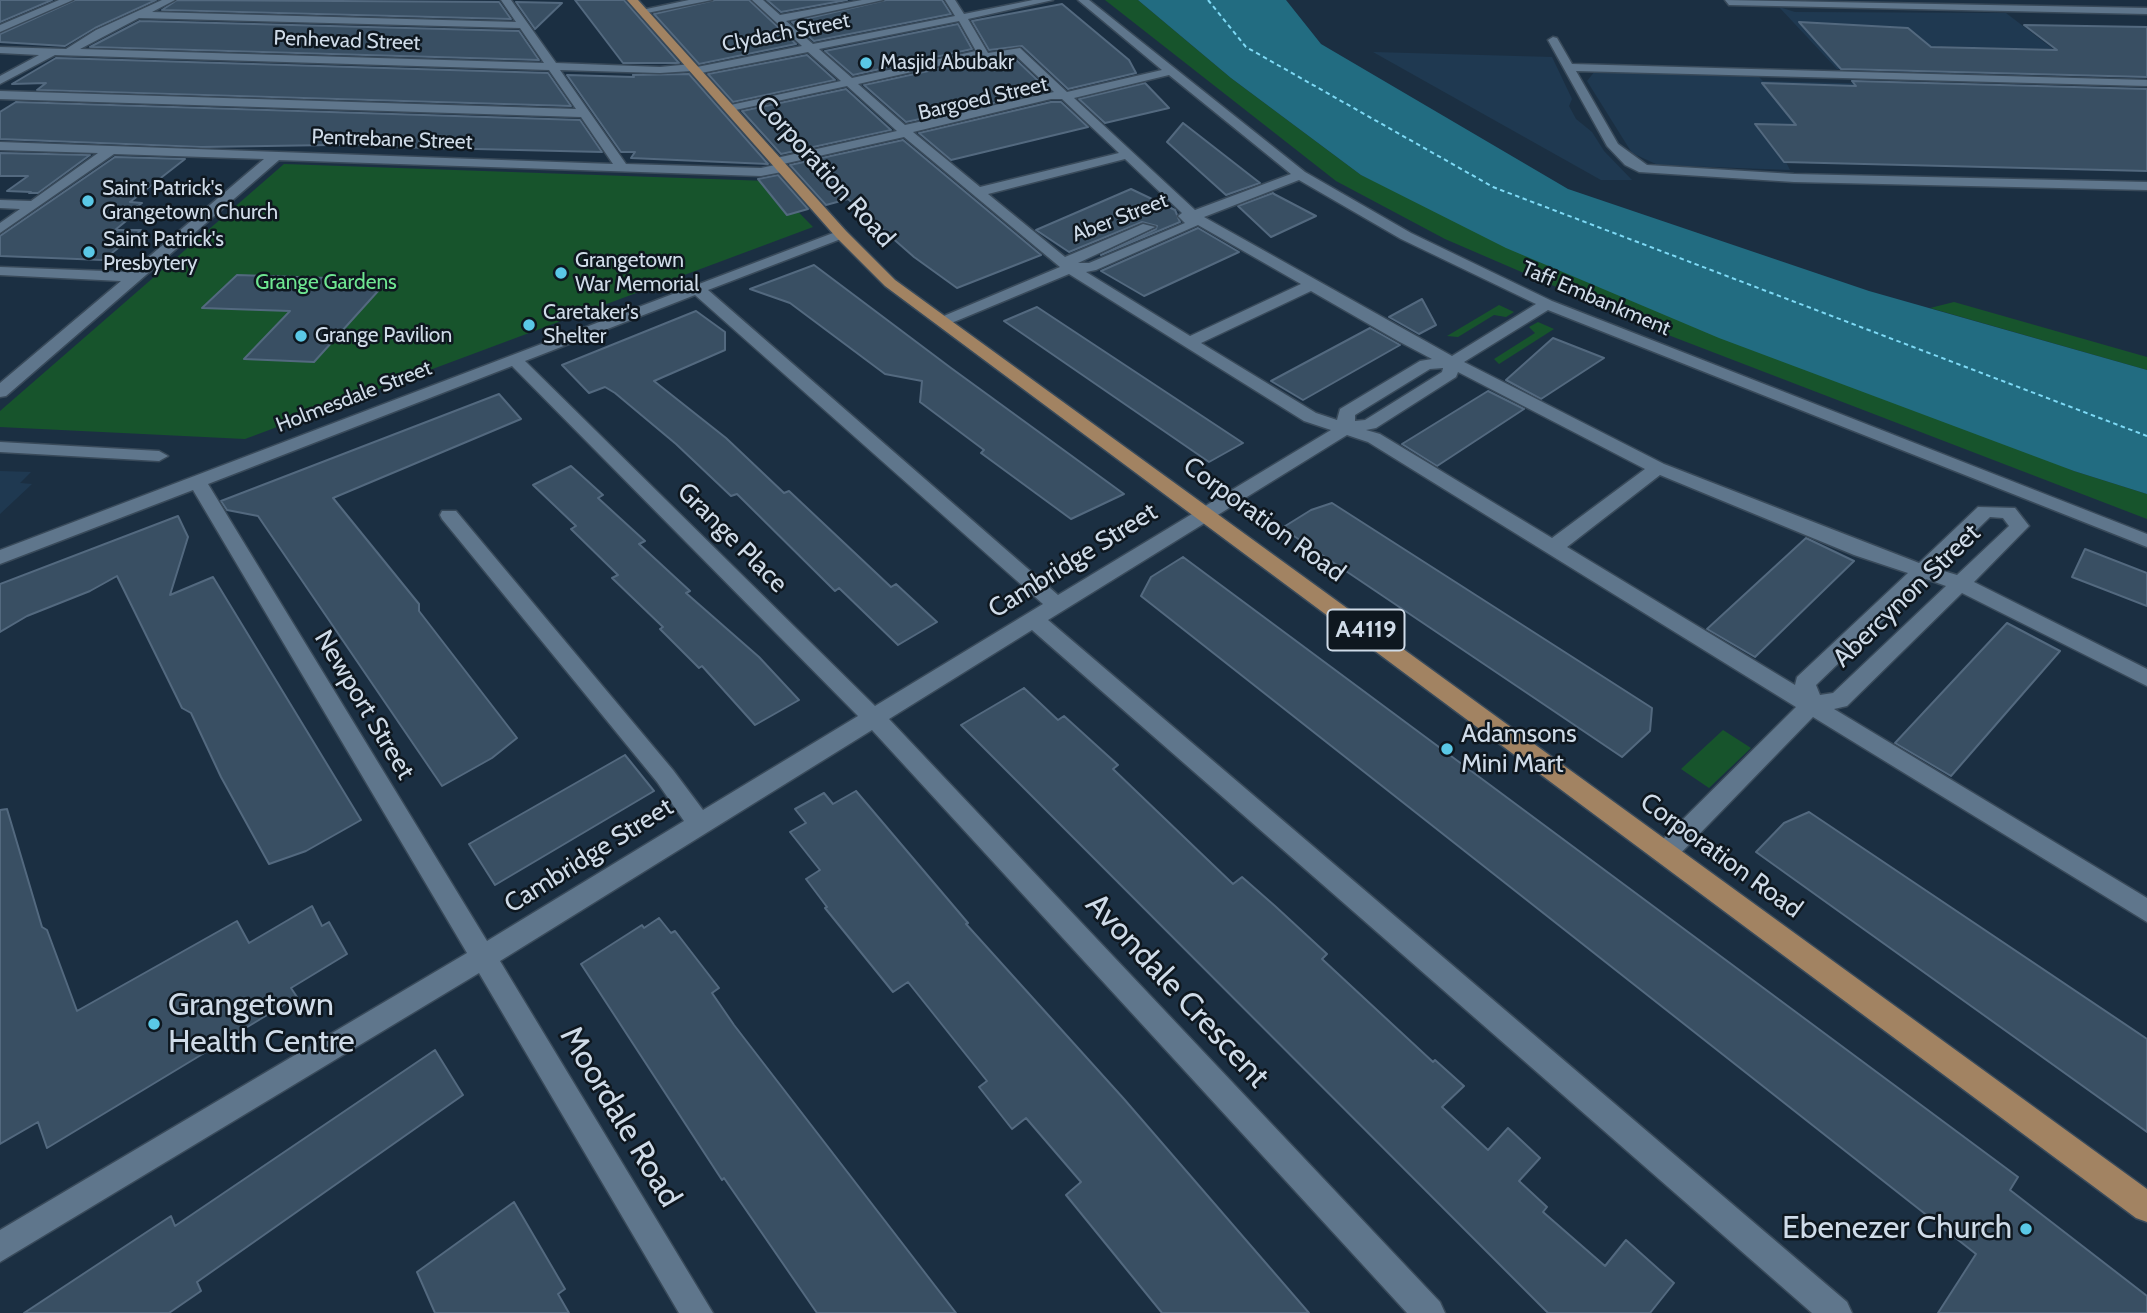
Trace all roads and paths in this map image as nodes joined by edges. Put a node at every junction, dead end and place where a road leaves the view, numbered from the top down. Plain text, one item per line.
1 (68, 0) edge
2 (170, 0) edge
3 (506, 0) edge
4 (707, 0) edge
5 (757, 0) edge
6 (878, 0) edge
7 (950, 0) edge
8 (1048, 0) edge
9 (1083, 0) edge
10 (1729, 2) dead end
11 (637, 6) edge
12 (2147, 11) edge
13 (139, 15) junction
14 (959, 18) junction
15 (778, 19) junction
16 (523, 24) junction
17 (0, 29) edge
18 (1553, 40) dead end
19 (809, 48) junction
20 (0, 50) edge
21 (52, 52) junction
22 (68, 52) junction
23 (981, 53) junction
24 (552, 66) junction
25 (1570, 67) junction
26 (694, 69) junction
27 (1171, 71) junction
28 (0, 81) edge
29 (848, 83) junction
30 (2147, 83) edge
31 (0, 95) edge
32 (1065, 96) junction
33 (730, 109) junction
34 (584, 113) junction
35 (906, 133) junction
36 (0, 146) edge
37 (111, 150) junction
38 (277, 155) junction
39 (1126, 155) junction
40 (780, 165) junction
41 (621, 166) junction
42 (1300, 175) junction
43 (2147, 186) edge
44 (978, 192) junction
45 (0, 204) edge
46 (33, 205) junction
47 (1193, 216) junction
48 (0, 229) edge
49 (841, 234) junction
50 (1070, 268) junction
51 (3, 273) edge
52 (135, 277) junction
53 (1309, 286) junction
54 (697, 289) junction
55 (1547, 304) junction
56 (944, 321) junction
57 (1188, 342) junction
58 (514, 360) junction
59 (1452, 363) junction
60 (0, 392) edge
61 (1339, 432) junction
62 (0, 447) edge
63 (159, 456) dead end
64 (1658, 468) junction
65 (197, 481) junction
66 (2024, 492) junction
67 (2008, 512) junction
68 (1207, 513) junction
69 (449, 515) dead end
70 (2147, 541) edge
71 (1555, 546) junction
72 (0, 557) edge
73 (1922, 570) junction
74 (1961, 584) junction
75 (1057, 605) junction
76 (1033, 619) junction
77 (2147, 678) edge
78 (1812, 704) junction
79 (873, 716) junction
80 (698, 823) junction
81 (1667, 851) junction
82 (2147, 911) edge
83 (483, 957) junction
84 (2147, 1207) edge
85 (0, 1247) edge
86 (697, 1313) edge
87 (1429, 1313) edge
88 (1836, 1313) edge

1 - 17 street
2 - 13 street
3 - 16 street
4 - 11 street
5 - 15 street
6 - 15 street
7 - 14 street
8 - 14 street, Clydach Street
9 - 27 street, Taff Embankment
10 - 12 street
11 - 26 main road, Corporation Road / A4119
13 - 16 street
13 - 22 street
14 - 19 street, Clydach Street
14 - 23 street
15 - 19 street
16 - 24 street
18 - 25 street
19 - 26 street, Clydach Street
19 - 29 street
20 - 21 street, Penhevad Street
21 - 22 street, Penhevad Street
21 - 28 street
22 - 24 street, Penhevad Street
23 - 29 street
23 - 32 street
24 - 26 street, Penhevad Street
24 - 34 street
25 - 30 street
25 - 43 street
26 - 33 main road, Corporation Road / A4119
27 - 32 street, Bargoed Street
27 - 42 street, Taff Embankment
29 - 33 street
29 - 35 street
31 - 34 street
32 - 35 street, Bargoed Street
32 - 39 street
33 - 40 main road, Corporation Road / A4119
34 - 41 street
35 - 40 street, Bargoed Street
35 - 44 street
36 - 37 street, Pentrebane Street
37 - 38 street, Pentrebane Street
37 - 46 street
38 - 41 street, Pentrebane Street
38 - 52 street
39 - 44 street
39 - 47 street
40 - 41 street, Pentrebane Street
40 - 49 main road, Corporation Road / A4119
42 - 47 street, Aber Street
42 - 55 street, Taff Embankment
44 - 50 street
45 - 46 street
46 - 48 street
47 - 50 street, Aber Street
47 - 53 street
49 - 54 street, Holmesdale Street
49 - 56 main road, Corporation Road / A4119
50 - 56 street, Aber Street
50 - 57 street
51 - 52 street
52 - 60 street
53 - 57 street
53 - 59 street
54 - 58 street, Holmesdale Street
54 - 75 street
55 - 59 street, Cambridge Street
55 - 66 street, Taff Embankment
56 - 68 main road, Corporation Road / A4119
57 - 61 street
58 - 65 street, Holmesdale Street
58 - 79 street, Grange Place
59 - 61 street, Cambridge Street
59 - 64 street
61 - 68 street, Cambridge Street
61 - 71 street
62 - 63 street
64 - 71 street
64 - 73 street
65 - 72 street, Holmesdale Street
65 - 83 street, Newport Street
66 - 67 street, Abercynon Street
66 - 70 street, Taff Embankment
67 - 73 street, Abercynon Street
67 - 74 street, Abercynon Street
68 - 75 street, Cambridge Street
68 - 81 main road, Corporation Road / A4119
69 - 80 street
71 - 78 street
73 - 74 street
73 - 78 street, Abercynon Street
74 - 77 street
74 - 78 street, Abercynon Street
75 - 76 street, Cambridge Street
76 - 79 street, Cambridge Street
76 - 88 street
78 - 81 street
78 - 82 street
79 - 80 street, Cambridge Street
79 - 87 street, Avondale Crescent
80 - 83 street, Cambridge Street
81 - 84 main road, Corporation Road / A4119
83 - 85 street, Cambridge Street
83 - 86 street, Moordale Road

